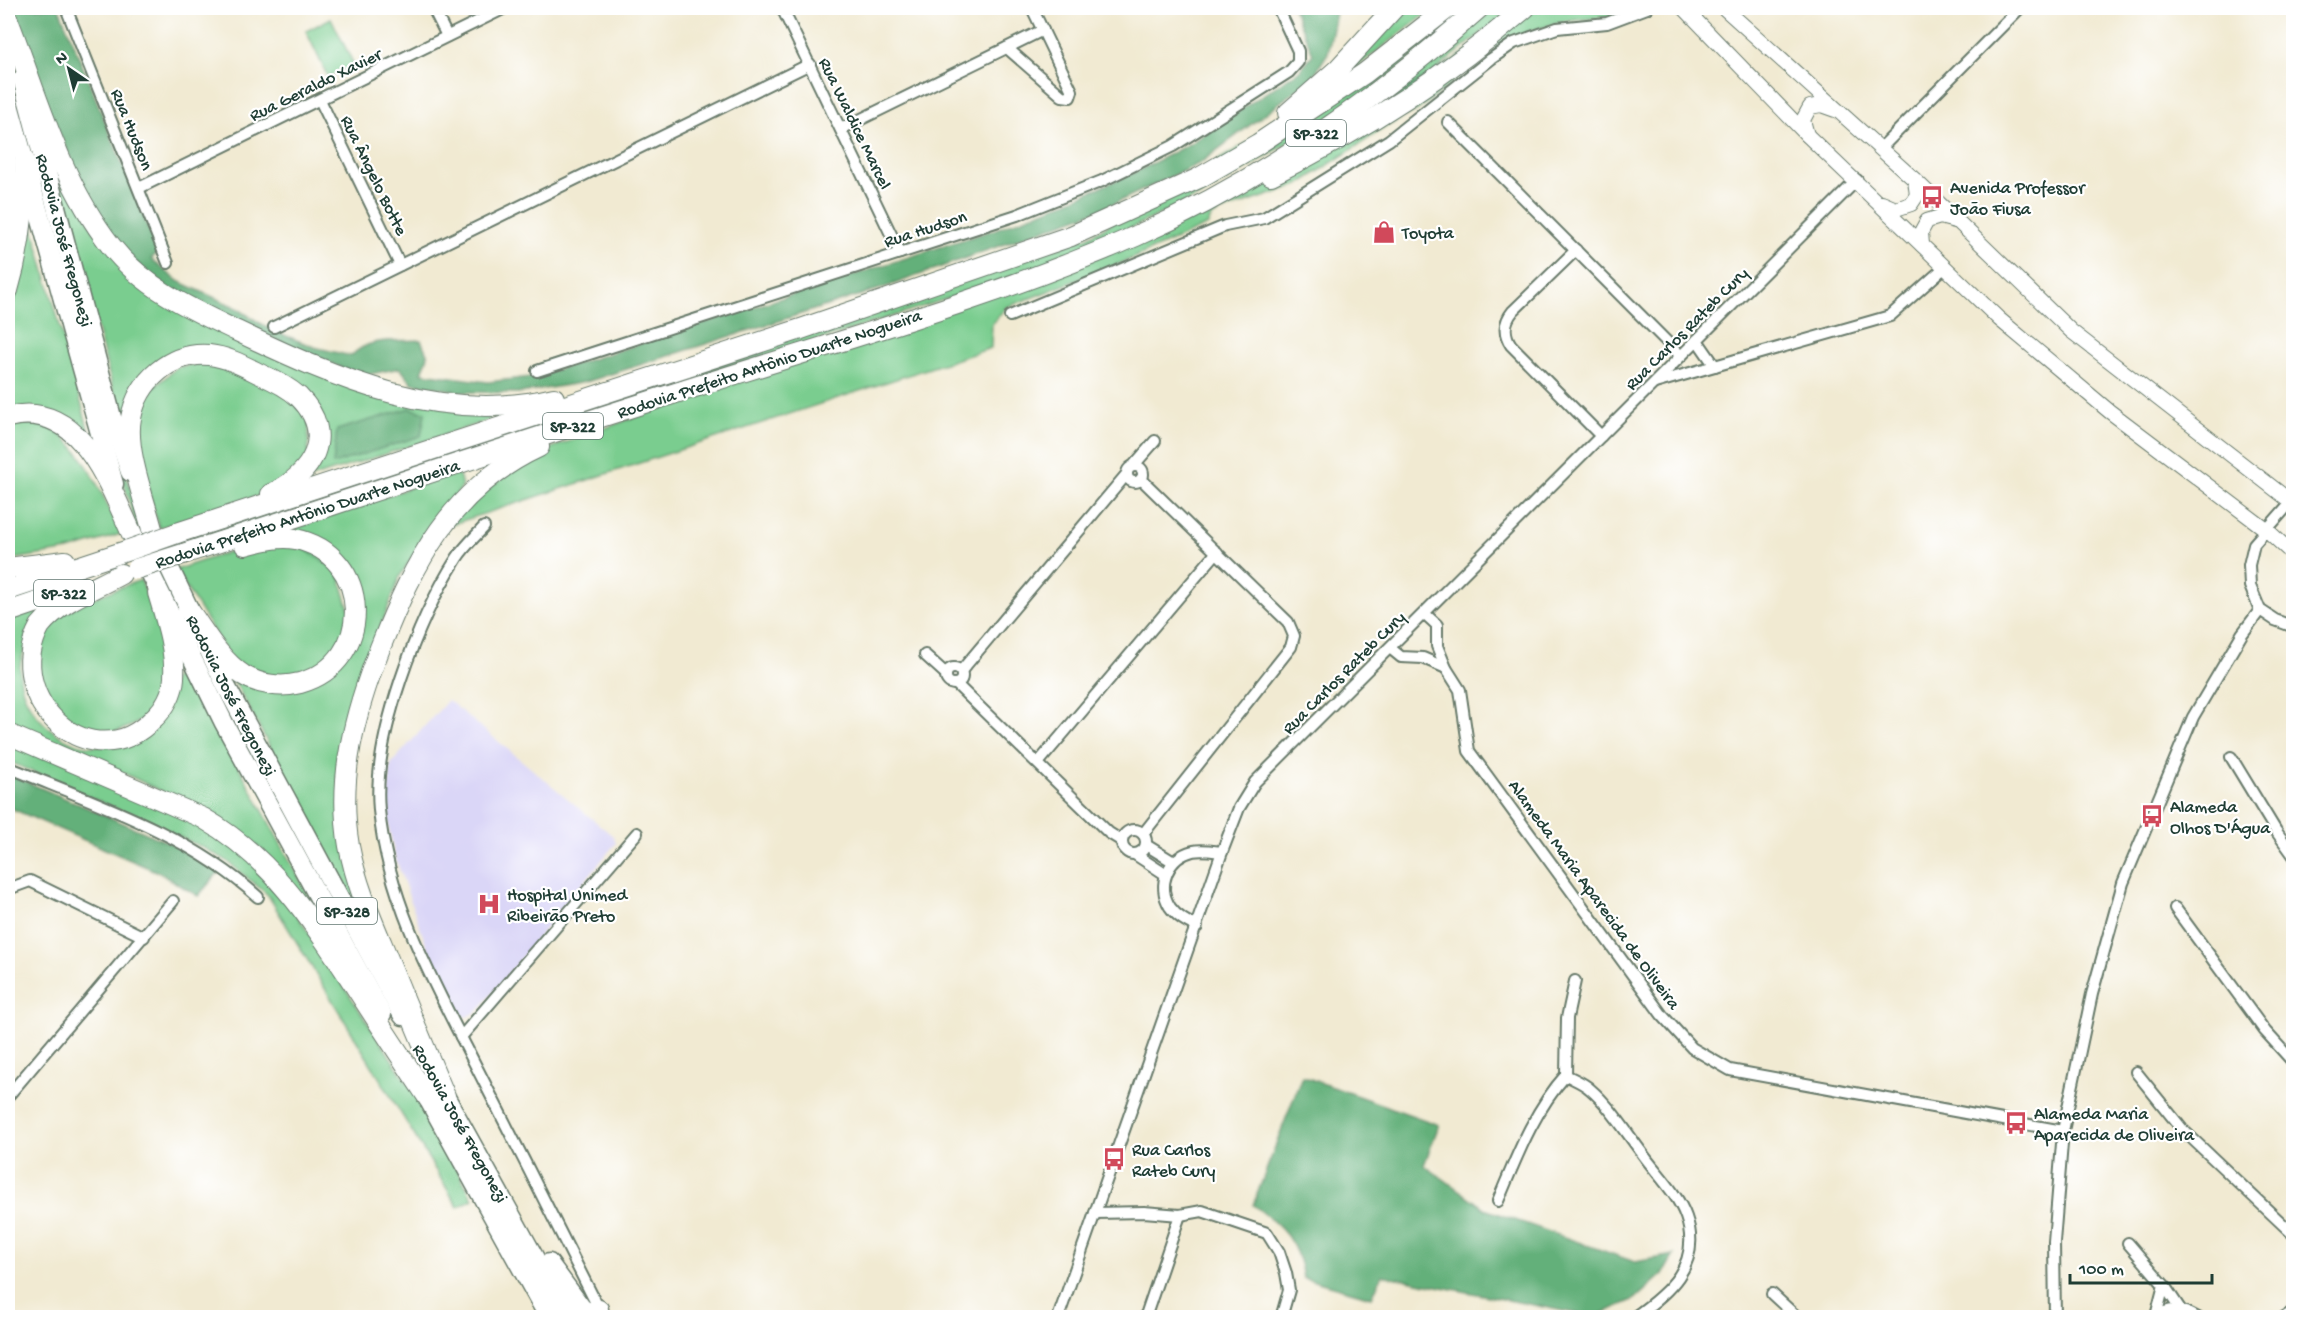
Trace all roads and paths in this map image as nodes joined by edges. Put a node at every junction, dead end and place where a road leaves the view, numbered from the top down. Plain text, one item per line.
1 (66, 8) edge
2 (433, 8) edge
3 (505, 8) edge
4 (782, 8) edge
5 (1032, 8) edge
6 (1278, 8) edge
7 (1394, 8) edge
8 (1448, 8) edge
9 (1479, 8) edge
10 (1525, 8) edge
11 (1631, 8) edge
12 (1647, 8) edge
13 (1684, 8) edge
14 (1724, 8) edge
15 (2020, 8) edge
16 (1617, 19) junction
17 (8, 20) edge
18 (8, 26) edge
19 (1043, 30) junction
20 (447, 36) junction
21 (1007, 48) junction
22 (810, 64) junction
23 (320, 100) junction
24 (8, 101) edge
25 (1843, 113) junction
26 (1448, 122) dead end
27 (841, 129) junction
28 (1807, 135) junction
29 (1881, 148) junction
30 (24, 160) junction
31 (1199, 178) junction
32 (1857, 180) junction
33 (1915, 180) junction
34 (139, 188) junction
35 (1878, 201) junction
36 (1957, 222) junction
37 (1137, 235) junction
38 (1922, 245) junction
39 (1576, 250) junction
40 (900, 253) junction
41 (168, 263) dead end
42 (400, 265) junction
43 (1945, 267) junction
44 (8, 290) edge
45 (1010, 316) dead end
46 (274, 327) dead end
47 (1697, 340) junction
48 (1681, 356) junction
49 (1715, 366) junction
50 (537, 371) dead end
51 (662, 373) junction
52 (1653, 384) junction
53 (672, 394) junction
54 (8, 417) edge
55 (1601, 436) junction
56 (1155, 441) dead end
57 (1134, 465) junction
58 (1126, 475) junction
59 (1141, 479) junction
60 (2292, 503) edge
61 (201, 526) junction
62 (484, 527) dead end
63 (152, 530) junction
64 (2268, 531) junction
65 (126, 546) junction
66 (1217, 552) junction
67 (183, 554) junction
68 (2294, 555) edge
69 (8, 568) edge
70 (128, 572) junction
71 (8, 590) edge
72 (158, 593) junction
73 (188, 609) junction
74 (2260, 610) junction
75 (8, 612) edge
76 (1425, 614) junction
77 (2294, 627) edge
78 (1437, 646) junction
79 (1390, 648) junction
80 (925, 655) dead end
81 (1423, 657) junction
82 (1446, 668) junction
83 (961, 671) junction
84 (946, 674) junction
85 (956, 684) junction
86 (8, 734) edge
87 (2231, 756) dead end
88 (1039, 762) junction
89 (8, 767) edge
90 (637, 833) dead end
91 (1143, 834) junction
92 (1122, 841) junction
93 (1146, 845) junction
94 (1222, 852) junction
95 (1136, 855) junction
96 (2294, 856) edge
97 (1172, 861) junction
98 (1165, 874) junction
99 (8, 891) edge
100 (258, 897) dead end
101 (173, 901) dead end
102 (2175, 908) dead end
103 (1197, 927) junction
104 (144, 937) junction
105 (1575, 981) dead end
106 (461, 1037) junction
107 (2294, 1063) edge
108 (2136, 1072) dead end
109 (1566, 1076) junction
110 (8, 1096) edge
111 (437, 1098) junction
112 (2063, 1131) junction
113 (1498, 1201) dead end
114 (510, 1211) junction
115 (1095, 1213) junction
116 (1180, 1215) junction
117 (2294, 1235) edge
118 (2128, 1243) dead end
119 (2164, 1285) junction
120 (1772, 1294) dead end
121 (599, 1309) joint
122 (2180, 1309) junction
123 (2294, 1311) edge
124 (549, 1317) edge
125 (568, 1317) edge
126 (1058, 1317) edge
127 (1145, 1317) edge
128 (1281, 1317) edge
129 (1633, 1317) edge
130 (1798, 1317) edge
131 (2055, 1317) edge
132 (2155, 1317) edge
133 (2198, 1317) edge
134 (2283, 1317) edge

1 - 34 street, Rua Hudson
2 - 20 street
3 - 20 street, Rua Geraldo Xavier
4 - 22 street, Rua Waldice Marcel
5 - 19 street
6 - 40 street, Rua Hudson
7 - 31 highway
8 - 31 highway, Rodovia Prefeito Antônio Duarte Nogueira / SP-322
9 - 37 highway, Rodovia Prefeito Antônio Duarte Nogueira / SP-322
10 - 37 highway
11 - 16 street
12 - 16 street
13 - 28 street
14 - 25 street
15 - 29 street
16 - 45 street
17 - 51 highway
18 - 63 highway, Rodovia José Fregonezi
19 - 21 street
19 - 21 street
20 - 23 street, Rua Geraldo Xavier
21 - 27 street
22 - 27 street, Rua Waldice Marcel
22 - 42 street
23 - 34 street, Rua Geraldo Xavier
23 - 42 street, Rua Ângelo Botte
24 - 30 highway, Rodovia José Fregonezi
25 - 28 street
25 - 29 street
26 - 39 street
27 - 40 street, Rua Waldice Marcel
28 - 32 street
29 - 33 street
30 - 44 highway
30 - 65 highway, Rodovia José Fregonezi
31 - 51 highway, Rodovia Prefeito Antônio Duarte Nogueira / SP-322
32 - 35 street
32 - 47 street, Rua Carlos Rateb Cury
33 - 35 street
33 - 36 street
34 - 41 street, Rua Hudson
35 - 38 street
36 - 38 street
36 - 60 street
37 - 53 highway, Rodovia Prefeito Antônio Duarte Nogueira / SP-322
38 - 43 street
39 - 48 street
39 - 55 street
40 - 50 street, Rua Hudson
42 - 46 street
43 - 49 street
43 - 64 street
47 - 48 street, Rua Carlos Rateb Cury
47 - 49 street
48 - 52 street, Rua Carlos Rateb Cury
49 - 52 street
51 - 61 highway, Rodovia Prefeito Antônio Duarte Nogueira / SP-322
52 - 55 street, Rua Carlos Rateb Cury
53 - 67 highway, Rodovia Prefeito Antônio Duarte Nogueira / SP-322
53 - 111 highway
54 - 65 highway
55 - 76 street, Rua Carlos Rateb Cury
56 - 57 street
57 - 58 street
57 - 59 street
58 - 59 street
58 - 83 street
59 - 66 street
60 - 64 street
61 - 63 highway
61 - 65 highway, Rodovia Prefeito Antônio Duarte Nogueira / SP-322, bridge
62 - 106 street
63 - 73 highway, Rodovia José Fregonezi / SP-328
64 - 68 street
64 - 74 street
65 - 69 highway
65 - 71 highway, Rodovia Prefeito Antônio Duarte Nogueira / SP-322
65 - 72 highway, Rodovia José Fregonezi / SP-328
66 - 88 street
66 - 91 street
67 - 70 highway, Rodovia Prefeito Antônio Duarte Nogueira / SP-322, bridge
67 - 73 highway
70 - 72 highway
70 - 75 highway, Rodovia Prefeito Antônio Duarte Nogueira / SP-322
72 - 111 highway, Rodovia José Fregonezi / SP-328
73 - 111 highway, Rodovia José Fregonezi / SP-328
74 - 77 street
74 - 112 street
76 - 78 street, Alameda Maria Aparecida de Oliveira
76 - 79 street, Rua Carlos Rateb Cury
78 - 81 street
78 - 82 street, Alameda Maria Aparecida de Oliveira
79 - 81 street
79 - 94 street, Rua Carlos Rateb Cury
80 - 84 street
81 - 82 street
82 - 112 street, Alameda Maria Aparecida de Oliveira
83 - 84 street
83 - 85 street
84 - 85 street
85 - 88 street
86 - 111 highway
87 - 96 street
88 - 92 street
89 - 100 street
90 - 106 street
91 - 92 street
91 - 93 street
92 - 95 street
93 - 95 street
93 - 97 street
94 - 97 street
94 - 103 street, Rua Carlos Rateb Cury
95 - 98 street
97 - 98 street
98 - 103 street
99 - 104 street
101 - 104 street
102 - 107 street
103 - 115 street, Rua Carlos Rateb Cury
104 - 110 street
105 - 109 street
106 - 121 street
108 - 117 street
109 - 113 street
109 - 129 street
111 - 114 highway, Rodovia José Fregonezi / SP-328
111 - 124 highway, Rodovia José Fregonezi / SP-328
112 - 131 street
114 - 121 highway
114 - 125 highway, Rodovia José Fregonezi / SP-328
115 - 116 street
115 - 126 street, Rua Carlos Rateb Cury
116 - 127 street
116 - 128 street
118 - 119 street
119 - 122 street
119 - 132 street
120 - 130 street
122 - 132 street
122 - 133 street
123 - 134 street

